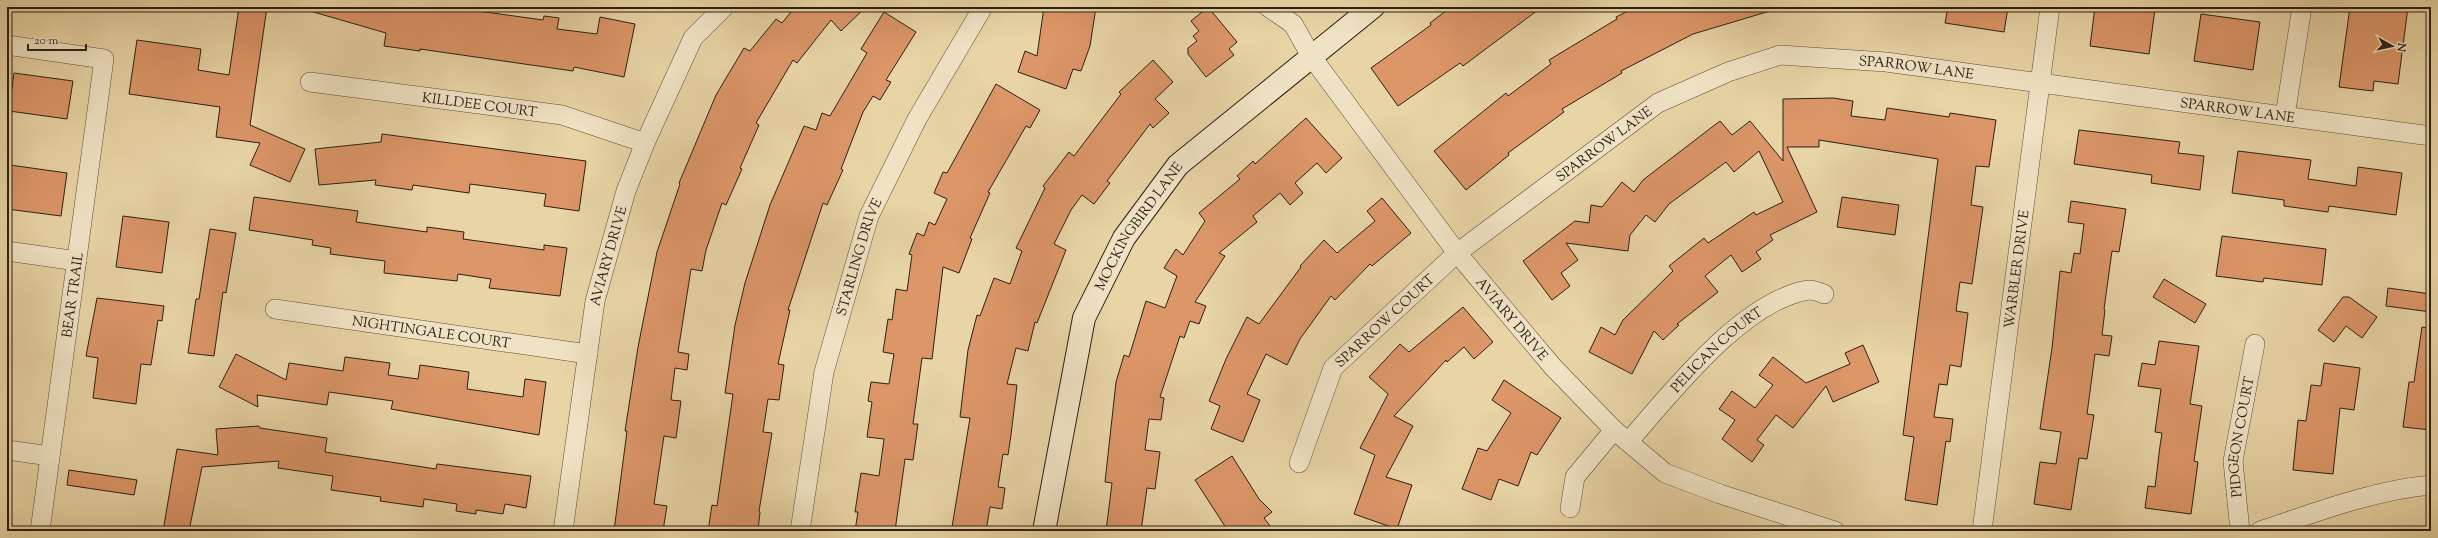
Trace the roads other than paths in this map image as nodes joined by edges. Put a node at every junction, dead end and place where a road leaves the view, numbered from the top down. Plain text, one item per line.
1 (724, 7) edge
2 (983, 7) edge
3 (1268, 7) edge
4 (1373, 7) edge
5 (2050, 7) edge
6 (2302, 7) edge
7 (7, 45) edge
8 (1311, 56) junction
9 (310, 82) dead end
10 (2040, 83) junction
11 (2285, 116) junction
12 (2431, 136) edge
13 (645, 143) junction
14 (7, 251) edge
15 (1457, 253) junction
16 (77, 261) junction
17 (1824, 294) dead end
18 (275, 309) dead end
19 (2255, 344) dead end
20 (588, 354) junction
21 (1614, 430) junction
22 (1629, 441) junction
23 (7, 450) edge
24 (50, 456) junction
25 (1299, 463) dead end
26 (2431, 485) edge
27 (1570, 508) dead end
28 (40, 531) edge
29 (563, 531) edge
30 (800, 531) edge
31 (1044, 531) edge
32 (1835, 531) edge
33 (1982, 531) edge
34 (2240, 531) edge
35 (2260, 531) edge

1 - 13 street, AVIARY DRIVE
2 - 30 street, STARLING DRIVE
3 - 8 street, AVIARY DRIVE
4 - 8 street, MOCKINGBIRD LANE
5 - 10 street, WARBLER DRIVE
6 - 11 street
7 - 16 street, BEAR TRAIL
8 - 15 street, AVIARY DRIVE
8 - 31 street, MOCKINGBIRD LANE
9 - 13 street, KILLDEE COURT
10 - 11 street, SPARROW LANE
10 - 15 street, SPARROW LANE
10 - 33 street, WARBLER DRIVE
11 - 12 street, SPARROW LANE
13 - 20 street, AVIARY DRIVE
14 - 16 street
15 - 21 street, AVIARY DRIVE
15 - 25 street, SPARROW COURT
16 - 24 street, BEAR TRAIL
17 - 22 street, PELICAN COURT
18 - 20 street, NIGHTINGALE COURT
19 - 34 street, PIDGEON COURT
20 - 29 street, AVIARY DRIVE
21 - 22 street, AVIARY DRIVE
21 - 27 street
22 - 32 street, AVIARY DRIVE
23 - 24 street
24 - 28 street, BEAR TRAIL
26 - 35 street

